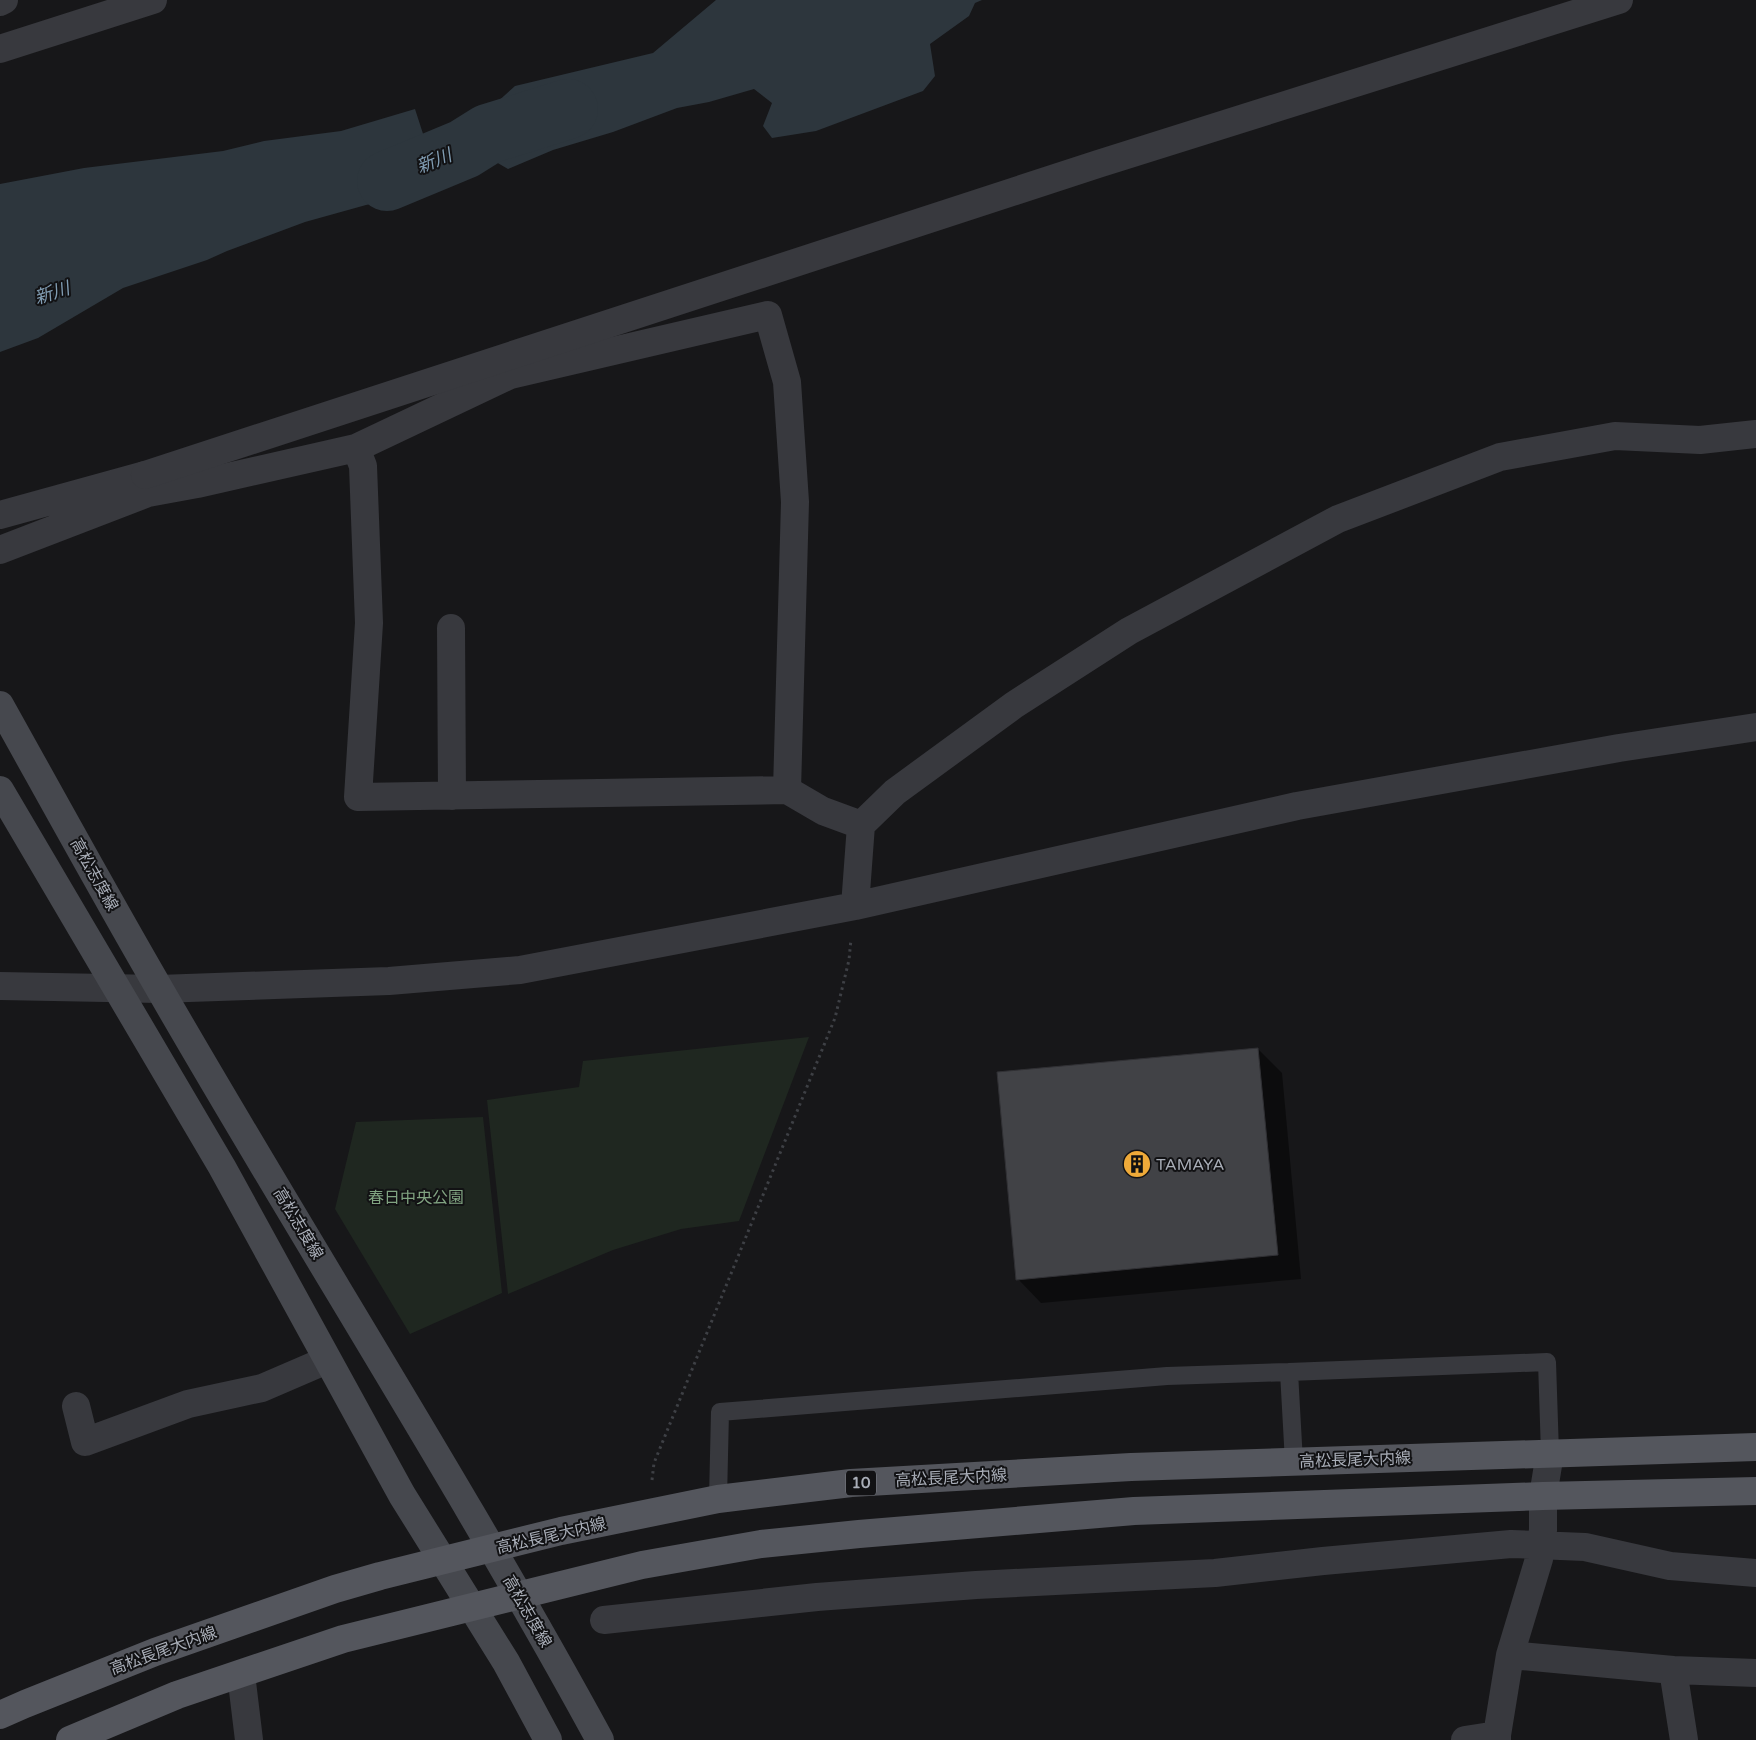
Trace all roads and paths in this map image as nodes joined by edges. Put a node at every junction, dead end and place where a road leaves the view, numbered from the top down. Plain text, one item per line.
1 (4, 0) edge
2 (152, 0) edge
3 (1619, 0) edge
4 (0, 2) edge
5 (0, 49) edge
6 (1756, 434) edge
7 (356, 448) junction
8 (147, 484) junction
9 (0, 515) edge
10 (0, 550) edge
11 (451, 628) dead end
12 (0, 705) edge
13 (1756, 727) edge
14 (0, 790) edge
15 (787, 790) junction
16 (452, 796) junction
17 (861, 826) junction
18 (855, 906) junction
19 (0, 986) edge
20 (115, 988) junction
21 (159, 989) junction
22 (327, 1360) junction
23 (1290, 1372) junction
24 (76, 1406) dead end
25 (1756, 1447) edge
26 (1550, 1453) junction
27 (1294, 1462) junction
28 (1756, 1491) edge
29 (1544, 1496) junction
30 (718, 1499) junction
31 (648, 1513) junction
32 (1540, 1546) junction
33 (492, 1549) junction
34 (443, 1560) junction
35 (1756, 1573) edge
36 (519, 1595) junction
37 (471, 1606) junction
38 (604, 1620) dead end
39 (1510, 1655) junction
40 (1673, 1670) junction
41 (241, 1674) junction
42 (1756, 1674) edge
43 (0, 1715) edge
44 (1497, 1737) edge
45 (70, 1740) edge
46 (249, 1740) edge
47 (548, 1740) edge
48 (600, 1740) edge
49 (1465, 1740) edge
50 (1684, 1740) edge

1 - 4 street
2 - 5 street
3 - 8 street
6 - 17 street
7 - 8 street
7 - 15 street
7 - 16 street
8 - 9 street
8 - 10 street
11 - 16 street
12 - 21 main road, 高松志度線
13 - 18 street
14 - 20 main road
15 - 16 street
15 - 17 street
17 - 18 street
18 - 21 street
18 - 31 path
19 - 20 street
20 - 21 street
20 - 22 main road
21 - 33 main road, 高松志度線
22 - 24 street
22 - 34 main road
23 - 26 lane
23 - 27 lane
23 - 30 lane
25 - 26 main road, 高松長尾大内線 / 10
26 - 27 main road, 高松長尾大内線 / 10
26 - 29 street
27 - 30 main road, 高松長尾大内線 / 10
28 - 29 main road
29 - 32 street
29 - 36 main road
30 - 31 main road, 高松長尾大内線 / 10
31 - 33 main road, 高松長尾大内線 / 10
32 - 35 street
32 - 38 street
32 - 39 street
33 - 34 main road, 高松長尾大内線 / 10
33 - 36 main road, 高松志度線
34 - 37 main road
34 - 43 main road, 高松長尾大内線 / 10
36 - 37 main road
36 - 48 main road, 高松志度線
37 - 41 main road
37 - 47 main road
39 - 40 street
39 - 44 street
40 - 42 street
40 - 50 street
41 - 45 main road
41 - 46 street
44 - 49 street

